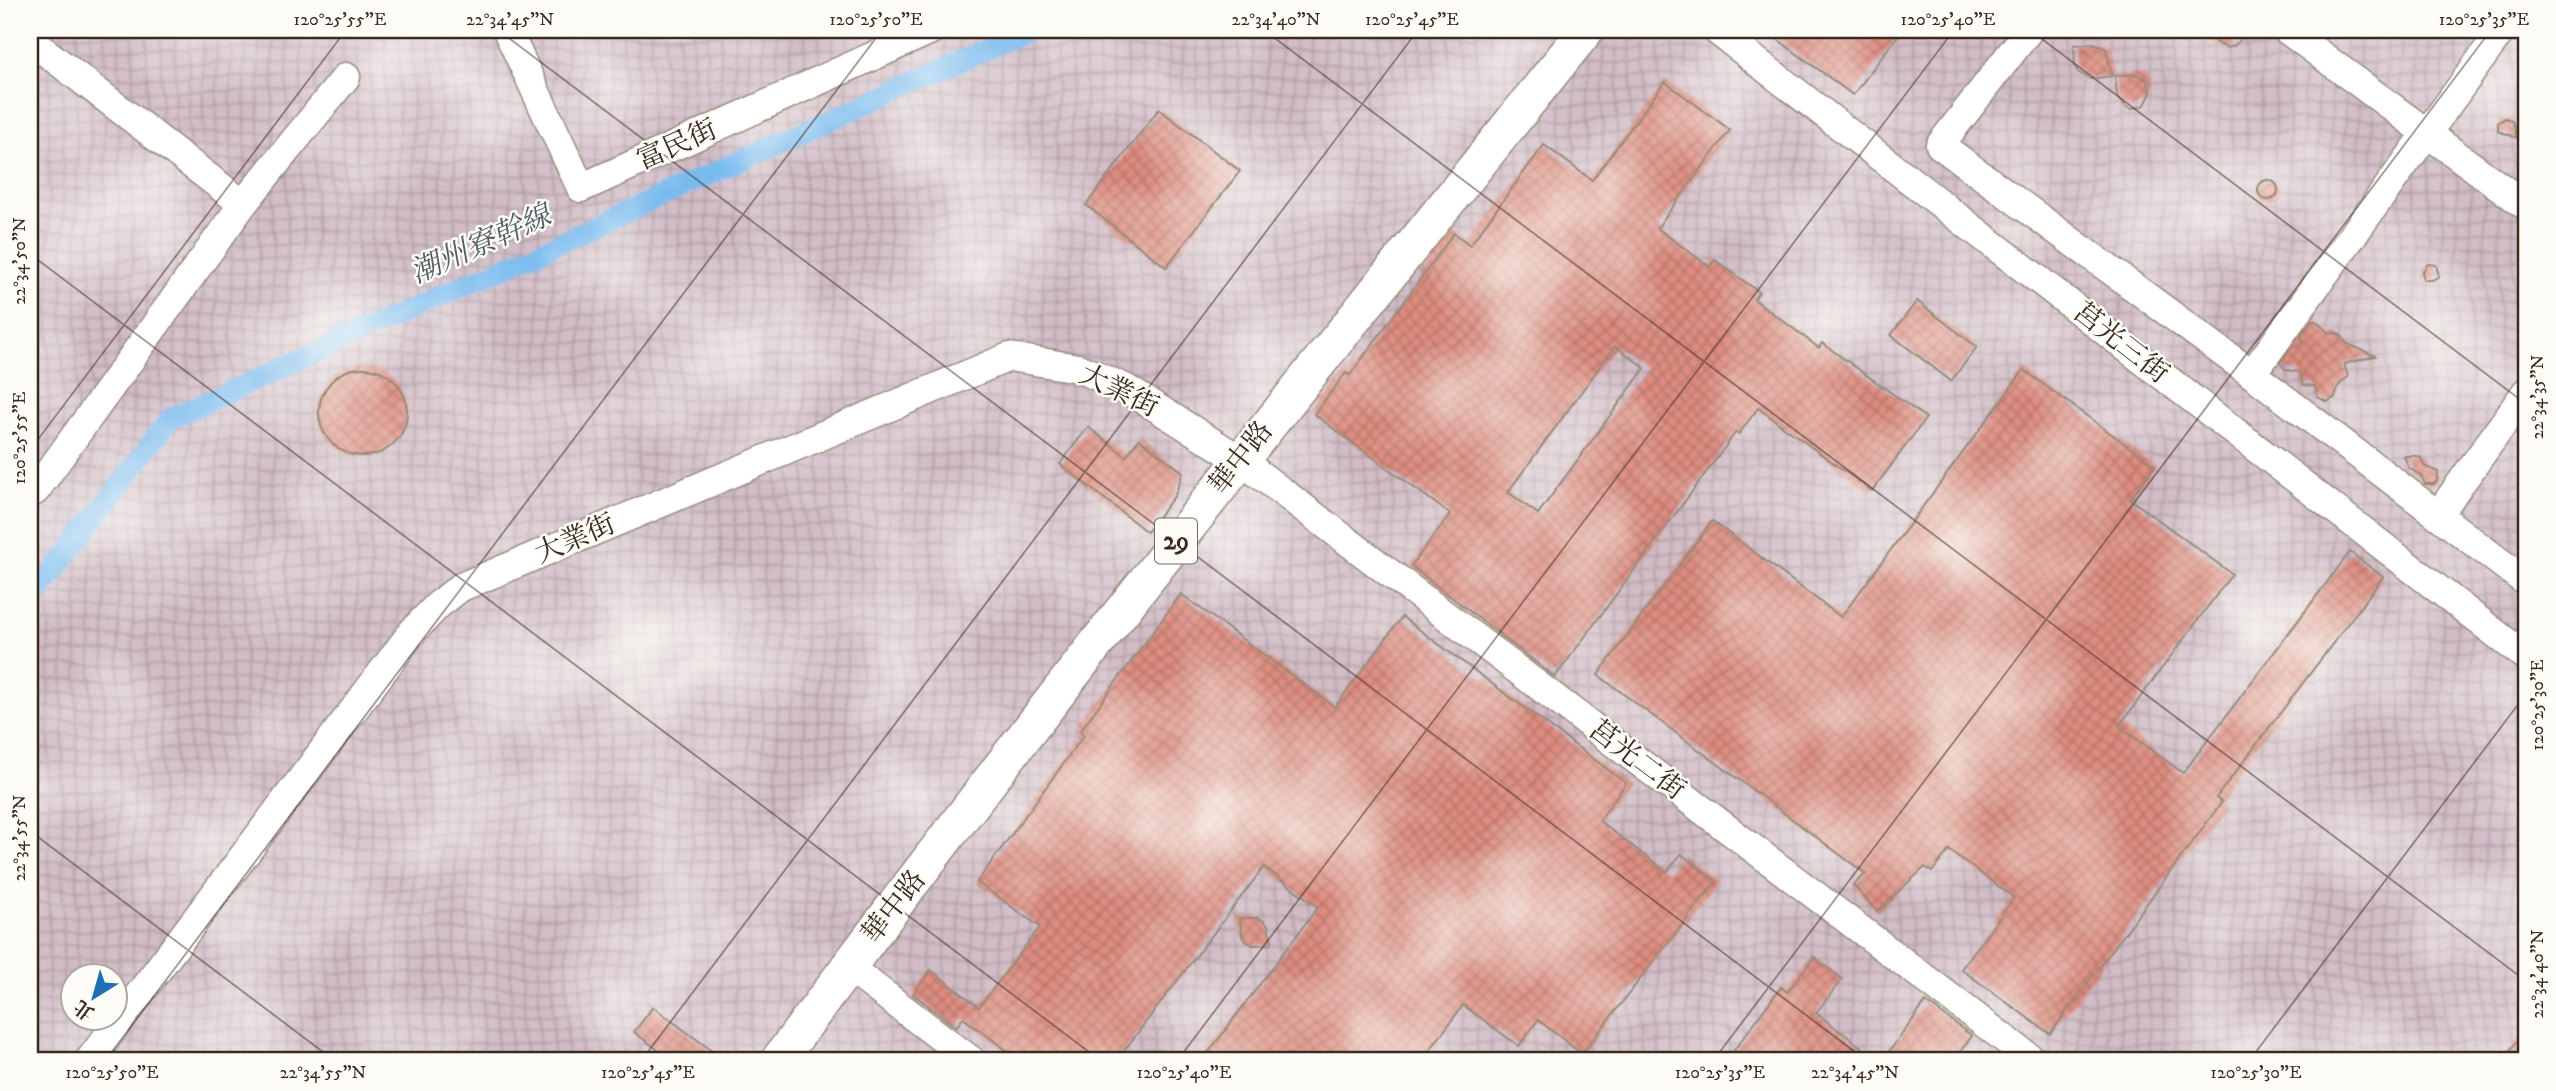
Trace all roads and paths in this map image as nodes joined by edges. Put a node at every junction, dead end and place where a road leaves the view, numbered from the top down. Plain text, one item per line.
1 (507, 30) edge
2 (931, 30) edge
3 (1586, 30) edge
4 (1716, 30) edge
5 (2029, 30) edge
6 (2287, 30) edge
7 (2502, 30) edge
8 (30, 40) edge
9 (346, 77) dead end
10 (2426, 132) junction
11 (243, 204) junction
12 (2526, 206) edge
13 (2252, 374) junction
14 (2526, 392) edge
15 (1239, 459) junction
16 (30, 494) edge
17 (2438, 515) junction
18 (2526, 582) edge
19 (2526, 657) edge
20 (848, 967) junction
21 (89, 1061) edge
22 (778, 1061) edge
23 (972, 1061) edge
24 (2034, 1061) edge

1 - 2 street, 富民街
3 - 15 main road, 華中路 / 29
4 - 19 street, 莒光三街
5 - 13 street
6 - 10 street
7 - 10 street
8 - 11 street
9 - 11 street
10 - 12 street
10 - 13 street
11 - 16 street
13 - 17 street
14 - 17 street
15 - 20 main road, 華中路 / 29
15 - 21 street, 大業街
15 - 24 street, 莒光二街
17 - 18 street
20 - 22 main road, 華中路 / 29
20 - 23 street

